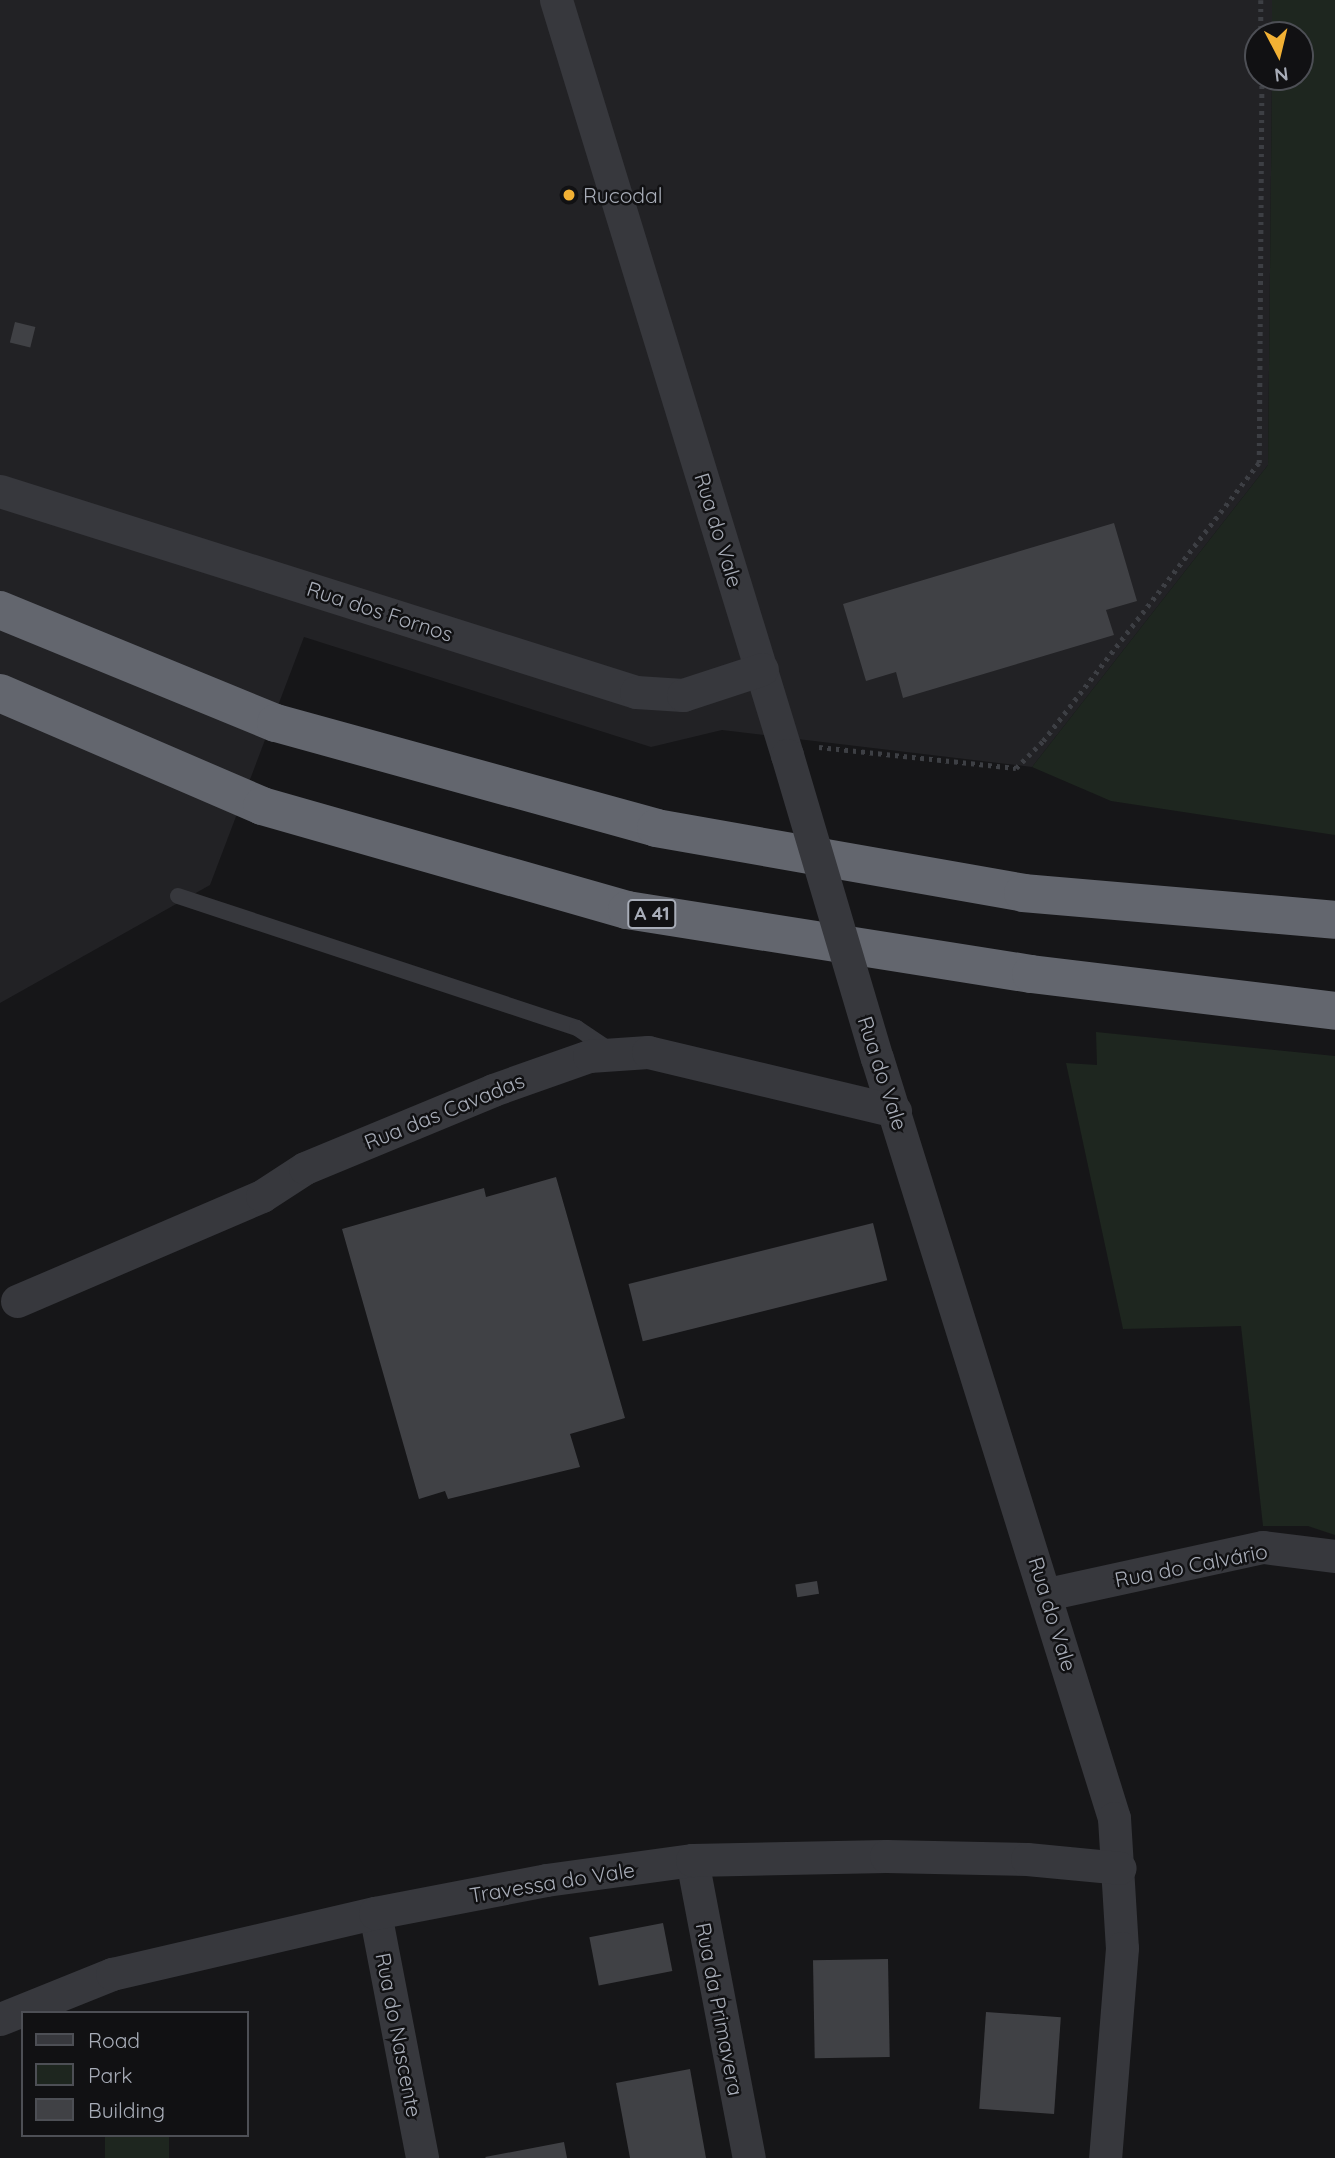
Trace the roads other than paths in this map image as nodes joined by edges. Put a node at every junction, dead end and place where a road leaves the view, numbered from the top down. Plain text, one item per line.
1 (556, 0) edge
2 (0, 491) edge
3 (0, 610) edge
4 (762, 669) junction
5 (0, 693) edge
6 (178, 896) dead end
7 (1335, 920) edge
8 (1335, 1011) edge
9 (615, 1054) junction
10 (895, 1111) junction
11 (17, 1301) dead end
12 (1335, 1556) edge
13 (1047, 1594) junction
14 (692, 1860) junction
15 (1120, 1868) junction
16 (375, 1913) junction
17 (0, 2019) edge
18 (422, 2158) edge
19 (749, 2158) edge
20 (1105, 2158) edge

1 - 4 street, Rua do Vale
2 - 4 street, Rua dos Fornos
3 - 7 highway
4 - 10 street, Rua do Vale, bridge
5 - 8 highway, A 41
6 - 9 lane
9 - 10 street, Rua das Cavadas
9 - 11 street, Rua das Cavadas
10 - 13 street, Rua do Vale
12 - 13 street, Rua do Calvário
13 - 15 street, Rua do Vale
14 - 15 street, Travessa do Vale
14 - 16 street, Travessa do Vale
14 - 19 street, Rua da Primavera
15 - 20 street, Rua do Vale
16 - 17 street, Travessa do Vale
16 - 18 street, Rua do Nascente

